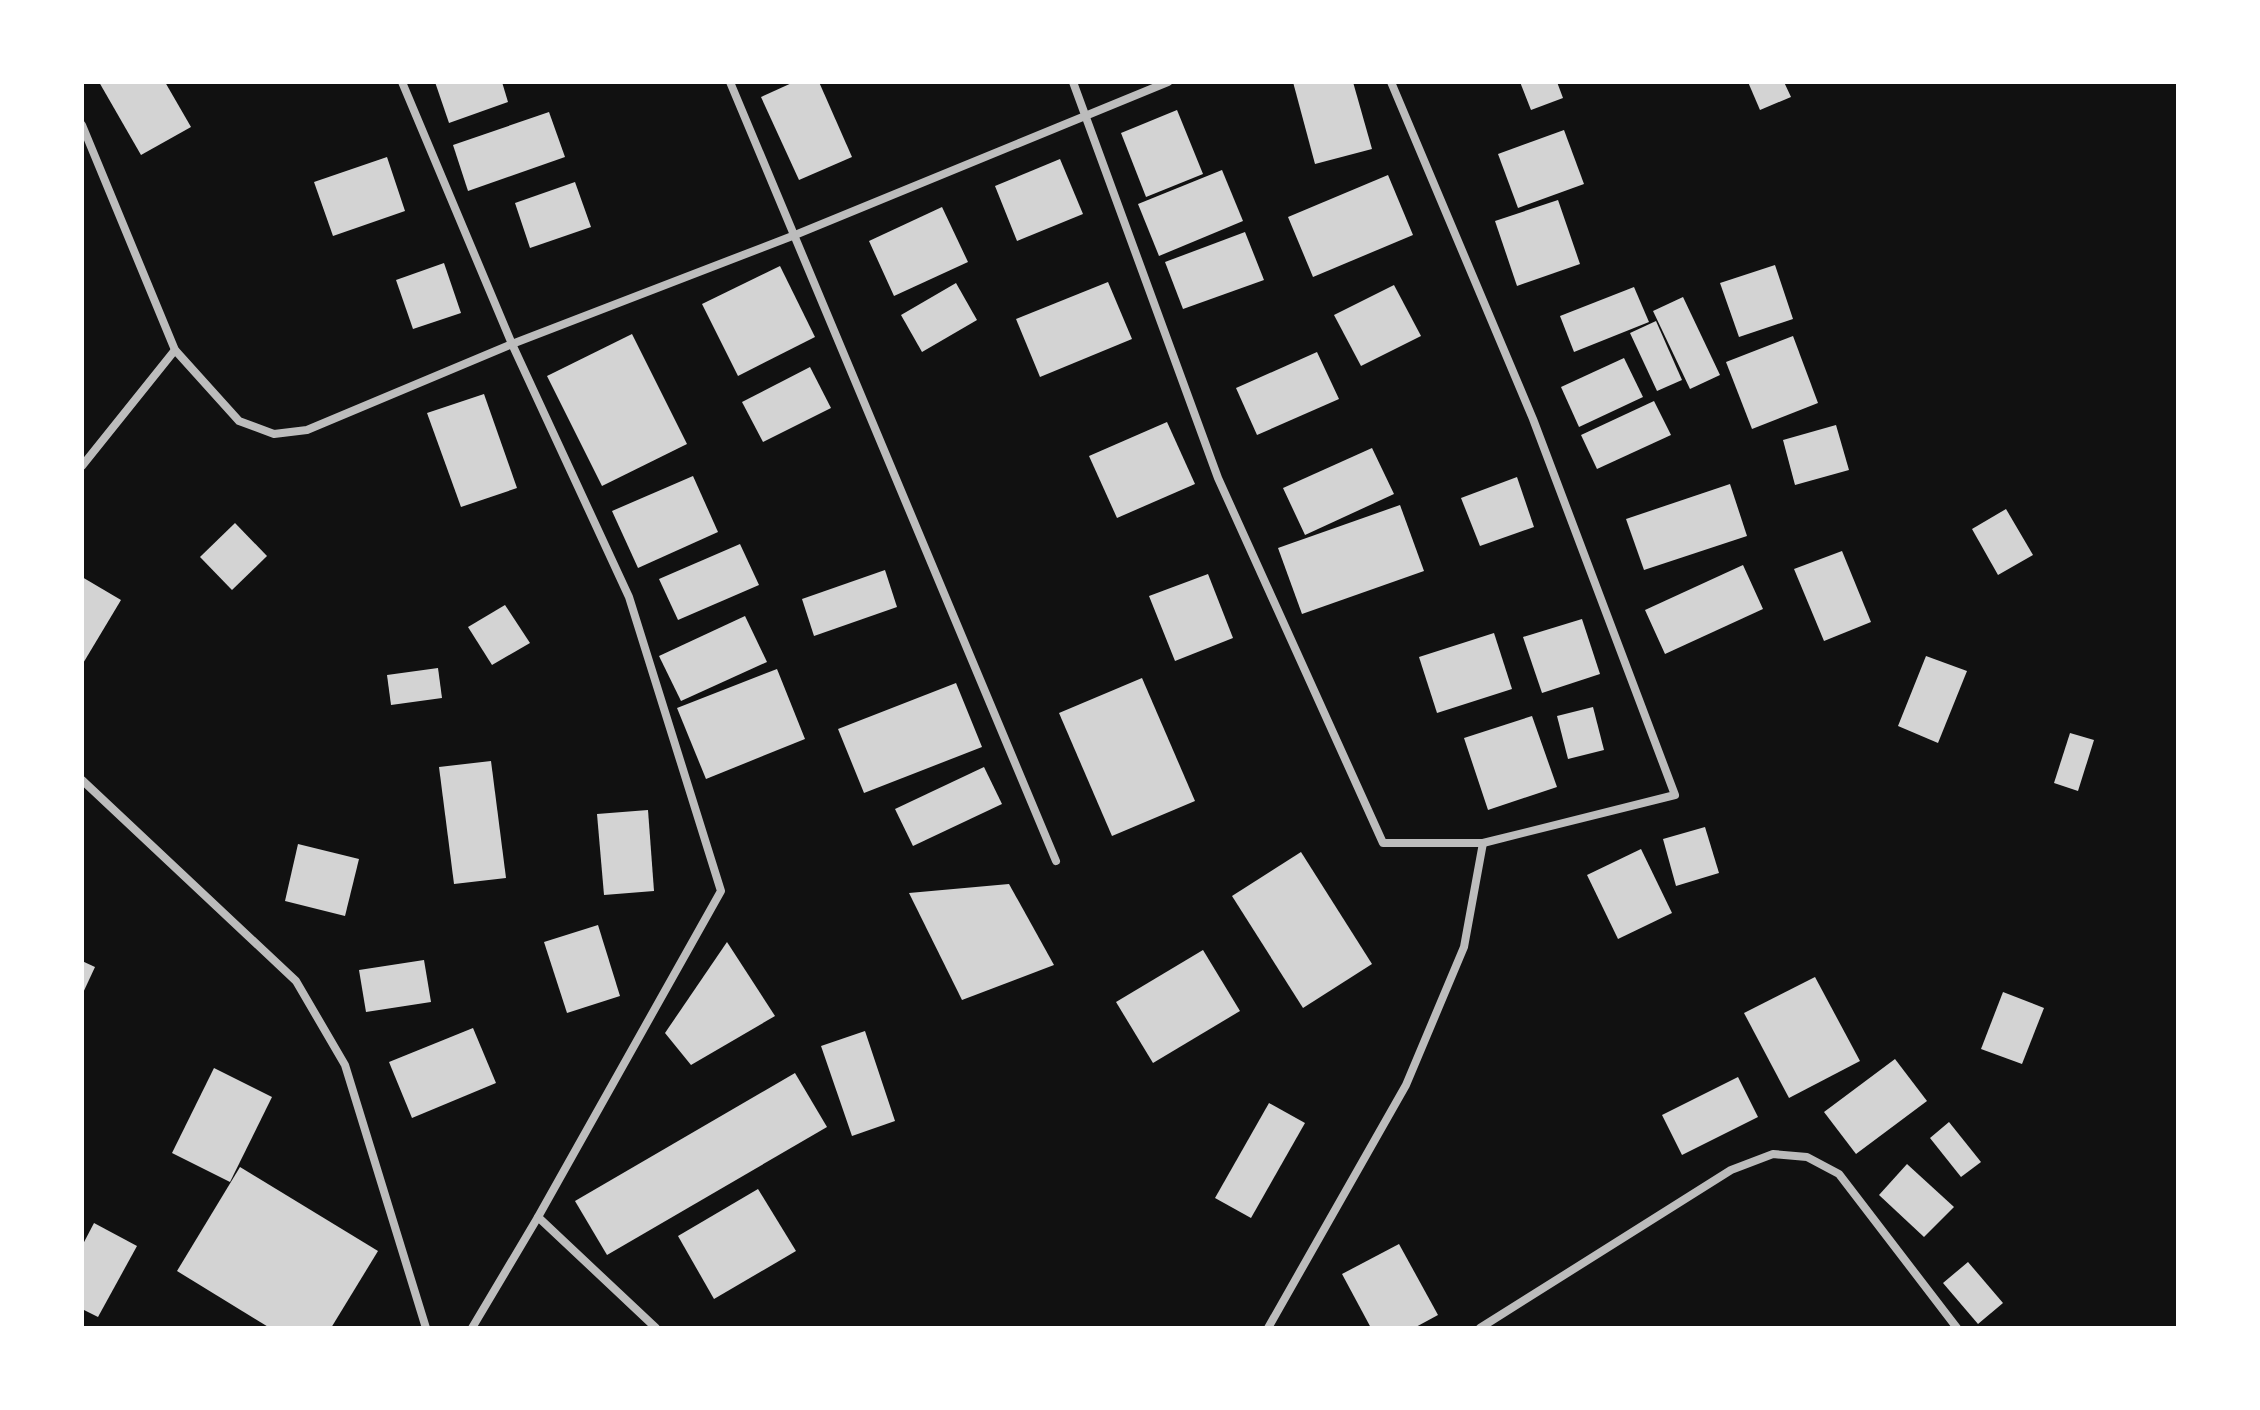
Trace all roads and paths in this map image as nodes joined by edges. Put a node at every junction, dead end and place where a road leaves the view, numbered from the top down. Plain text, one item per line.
1 (402, 82) edge
2 (730, 82) edge
3 (1073, 82) edge
4 (1168, 82) edge
5 (1391, 82) edge
6 (1087, 114) junction
7 (82, 125) edge
8 (795, 235) junction
9 (512, 344) junction
10 (175, 350) junction
11 (82, 466) edge
12 (82, 780) edge
13 (1483, 843) junction
14 (1056, 861) dead end
15 (538, 1217) junction
16 (426, 1328) edge
17 (472, 1328) edge
18 (656, 1328) edge
19 (1268, 1328) edge
20 (1480, 1328) edge
21 (1957, 1328) edge

1 - 9 street
2 - 8 street
3 - 6 street
4 - 6 street
5 - 13 street
6 - 8 street
6 - 13 street
7 - 10 street
8 - 9 street
8 - 14 street
9 - 10 street
9 - 15 street
10 - 11 street
12 - 16 street
13 - 19 street
15 - 17 street
15 - 18 street
20 - 21 street

